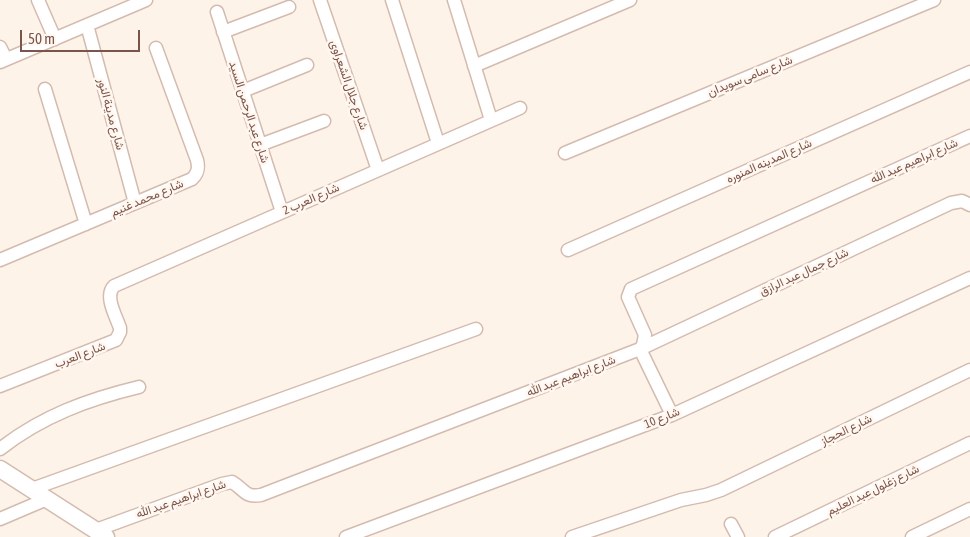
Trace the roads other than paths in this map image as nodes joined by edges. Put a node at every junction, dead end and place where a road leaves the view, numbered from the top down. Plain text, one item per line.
1 (38, 0) edge
2 (146, 0) edge
3 (320, 0) edge
4 (392, 0) edge
5 (454, 0) edge
6 (630, 0) edge
7 (934, 0) edge
8 (122, 5) edge
9 (288, 7) dead end
10 (217, 12) dead end
11 (87, 25) junction
12 (223, 32) junction
13 (55, 39) junction
14 (0, 47) edge
15 (156, 48) dead end
16 (3, 60) edge
17 (307, 65) dead end
18 (474, 66) junction
19 (970, 72) edge
20 (45, 89) dead end
21 (242, 91) junction
22 (520, 108) dead end
23 (490, 120) junction
24 (324, 121) dead end
25 (970, 136) edge
26 (438, 143) junction
27 (260, 145) junction
28 (565, 153) dead end
29 (378, 170) junction
30 (135, 203) junction
31 (970, 205) edge
32 (282, 212) junction
33 (86, 224) junction
34 (568, 250) dead end
35 (0, 260) edge
36 (970, 278) edge
37 (109, 297) joint
38 (476, 329) dead end
39 (640, 349) junction
40 (970, 370) edge
41 (0, 386) edge
42 (139, 388) dead end
43 (672, 415) junction
44 (970, 443) edge
45 (0, 448) edge
46 (0, 468) edge
47 (32, 489) junction
48 (47, 499) junction
49 (970, 509) edge
50 (0, 519) edge
51 (731, 524) dead end
52 (98, 534) edge
53 (346, 537) edge
54 (572, 537) edge
55 (738, 537) edge
56 (776, 537) edge
57 (912, 537) edge

1 - 13 street
2 - 8 street
3 - 29 street, شارع جلال الشعراوى
4 - 26 street
5 - 18 street
6 - 18 street
7 - 28 street, شارع سامى سويدان
8 - 11 street
9 - 12 street
10 - 12 street, شارع عبد الرحمن السيد
11 - 13 street
11 - 30 street, شارع مدينة النور
12 - 21 street, شارع عبد الرحمن السيد
13 - 16 street
14 - 16 street
15 - 30 street, شارع محمد غنيم
17 - 21 street
18 - 23 street
19 - 34 street, شارع المدينه المنوره
20 - 33 street
21 - 27 street, شارع عبد الرحمن السيد
22 - 23 street, شارع العرب 2
23 - 26 street, شارع العرب 2
24 - 27 street
25 - 39 street, شارع ابراهيم عبد الله
26 - 29 street, شارع العرب 2
27 - 32 street, شارع عبد الرحمن السيد
29 - 32 street, شارع العرب 2
30 - 33 street, شارع محمد غنيم
31 - 39 street, شارع جمال عبد الرازق
32 - 37 street, شارع العرب 2
33 - 35 street, شارع محمد غنيم
36 - 43 street, شارع 10
37 - 41 street, شارع العرب
38 - 47 street
39 - 43 street
39 - 52 street, شارع ابراهيم عبد الله
40 - 54 street, شارع الحجاز
42 - 45 street
43 - 53 street, شارع 10
44 - 56 street, شارع زغلول عبد العليم
46 - 47 street
47 - 48 street
48 - 50 street
48 - 52 street
49 - 57 street
51 - 55 street

